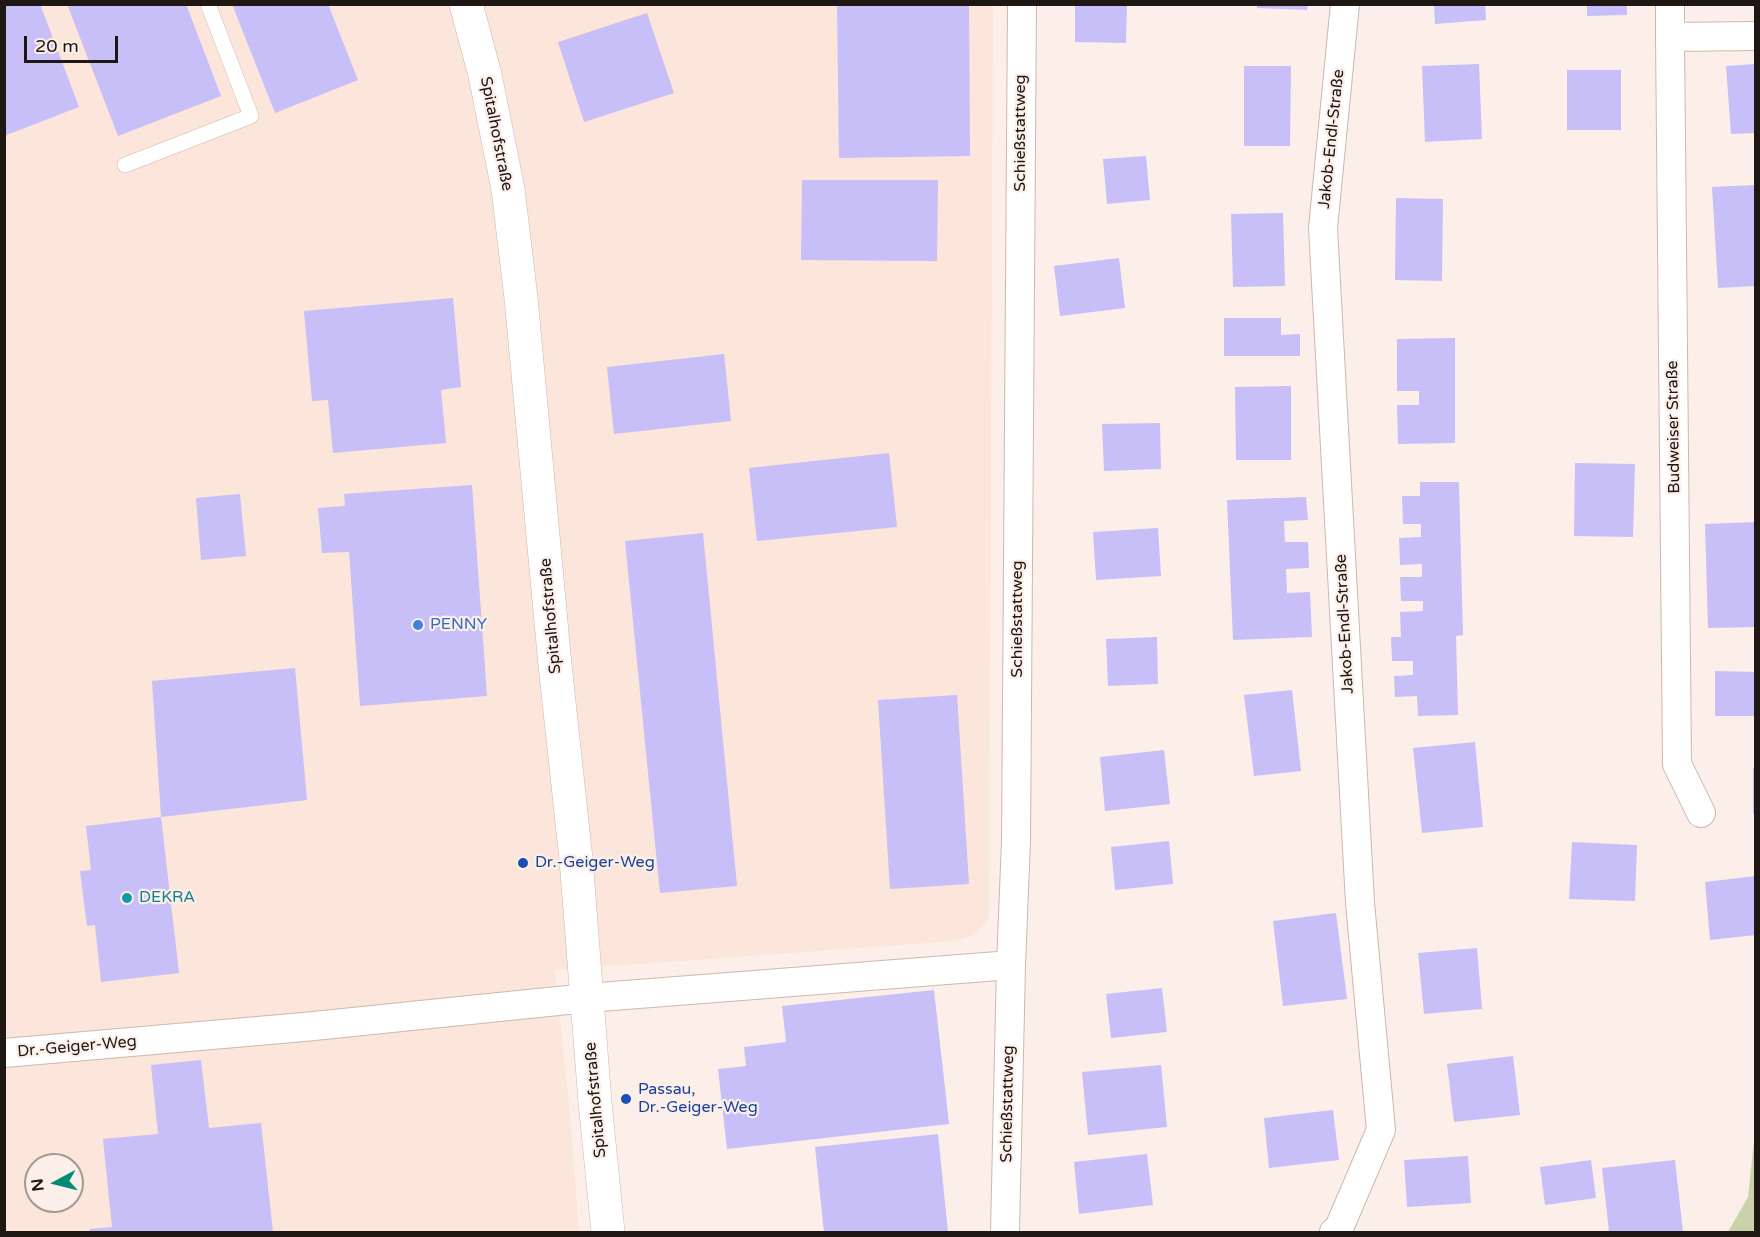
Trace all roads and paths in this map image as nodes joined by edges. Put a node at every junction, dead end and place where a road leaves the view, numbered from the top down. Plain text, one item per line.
1 (208, 4) edge
2 (466, 4) edge
3 (1022, 4) edge
4 (1345, 4) edge
5 (1670, 4) edge
6 (1670, 36) junction
7 (1755, 36) edge
8 (125, 165) dead end
9 (1701, 813) dead end
10 (1011, 965) junction
11 (587, 998) junction
12 (4, 1053) edge
13 (608, 1233) edge
14 (1005, 1233) edge
15 (1334, 1233) edge

1 - 8 lane
2 - 11 street, Spitalhofstraße
3 - 10 street, Schießstattweg
4 - 15 street, Jakob-Endl-Straße
5 - 6 street, Budweiser Straße
6 - 7 street
6 - 9 street, Budweiser Straße
10 - 11 street, Dr.-Geiger-Weg
10 - 14 street, Schießstattweg
11 - 12 street, Dr.-Geiger-Weg
11 - 13 street, Spitalhofstraße

